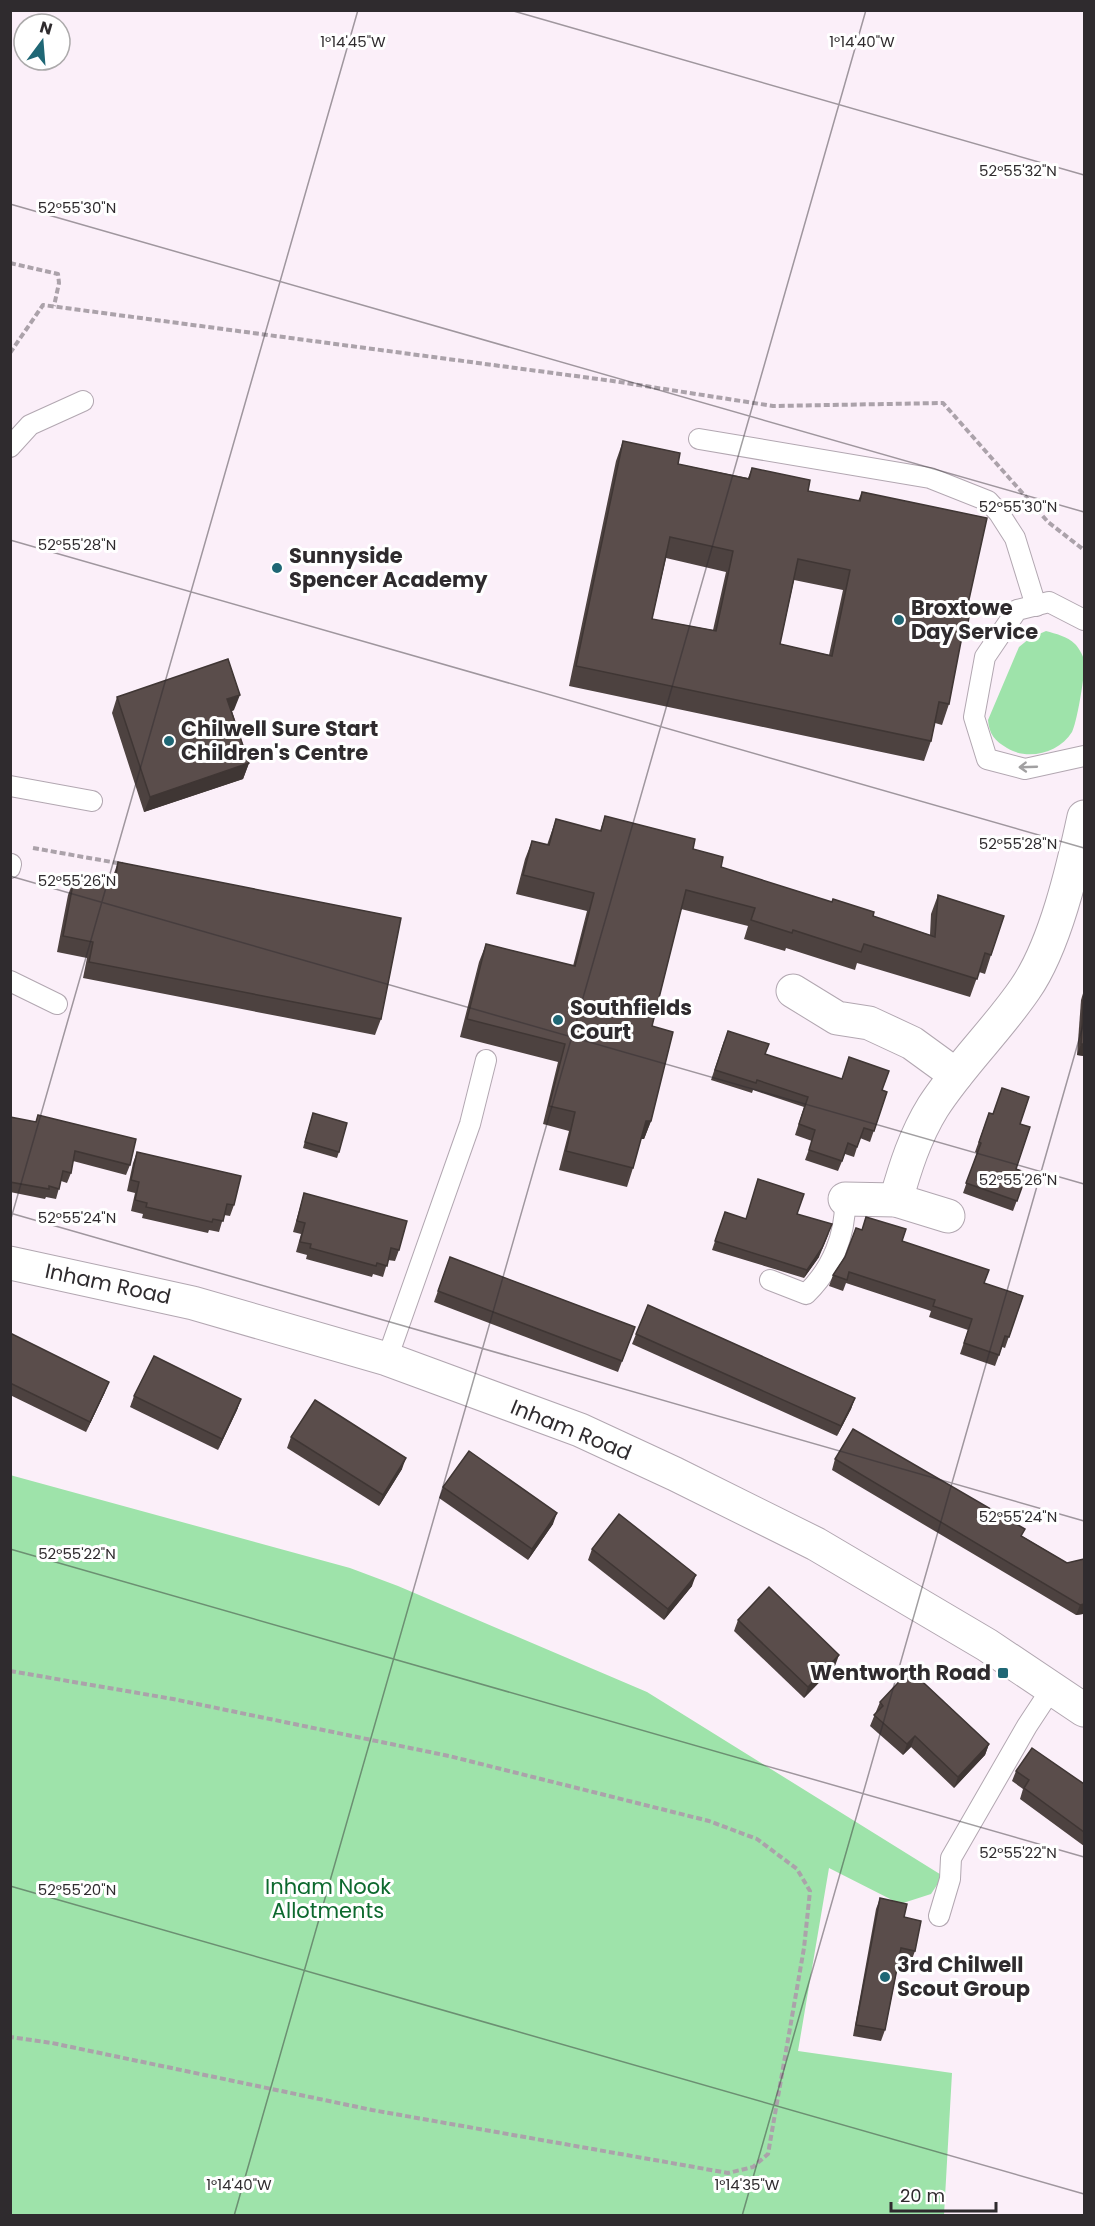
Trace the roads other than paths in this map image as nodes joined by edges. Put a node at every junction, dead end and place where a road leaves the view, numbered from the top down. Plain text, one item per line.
1 (82, 401) dead end
2 (699, 439) dead end
3 (10, 447) edge
4 (1036, 606) junction
5 (1084, 620) edge
6 (1084, 756) edge
7 (10, 786) edge
8 (92, 801) dead end
9 (1084, 817) edge
10 (10, 981) edge
11 (793, 991) dead end
12 (57, 1004) dead end
13 (486, 1060) dead end
14 (956, 1076) junction
15 (845, 1199) joint
16 (896, 1200) junction
17 (948, 1216) dead end
18 (10, 1263) edge
19 (770, 1280) dead end
20 (387, 1359) junction
21 (1052, 1688) junction
22 (1084, 1710) edge
23 (939, 1916) dead end

1 - 3 lane
2 - 4 lane
4 - 5 lane
6 -> 4 lane
7 - 8 lane
9 - 14 street
10 - 12 lane
11 - 14 street
13 - 20 lane
14 - 16 street
15 - 16 street
15 - 19 lane
16 - 17 street
18 - 20 street, Inham Road
20 - 21 street, Inham Road
21 - 22 street, Inham Road
21 - 23 lane

